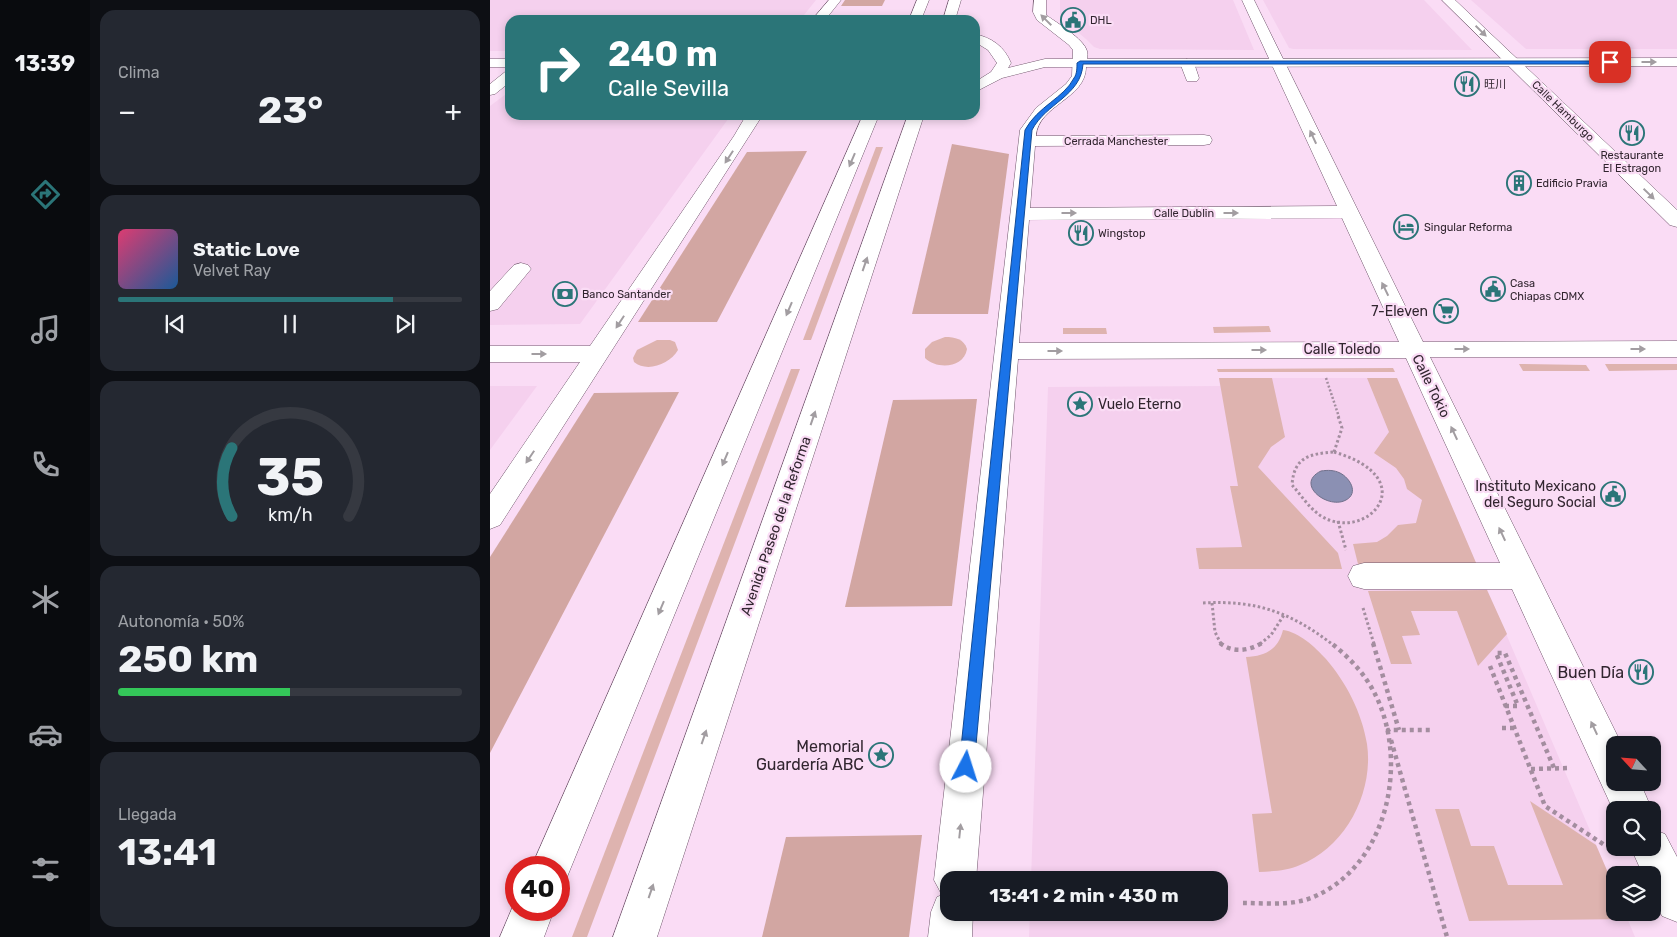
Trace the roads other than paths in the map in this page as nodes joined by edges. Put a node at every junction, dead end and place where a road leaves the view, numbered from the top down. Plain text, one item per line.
1 (835, 0) edge
2 (923, 0) edge
3 (955, 0) edge
4 (1040, 0) edge
5 (1248, 0) edge
6 (1448, 0) edge
7 (822, 15) edge
8 (917, 15) edge
9 (950, 15) edge
10 (980, 40) edge
11 (1000, 52) junction
12 (1513, 62) junction
13 (1677, 62) edge
14 (490, 63) edge
15 (505, 63) edge
16 (1045, 63) junction
17 (1080, 63) junction
18 (1187, 63) junction
19 (1278, 63) junction
20 (997, 75) junction
21 (1192, 78) dead end
22 (505, 79) edge
23 (980, 85) edge
24 (490, 91) edge
25 (751, 120) edge
26 (870, 120) edge
27 (914, 120) edge
28 (1204, 140) dead end
29 (1027, 141) junction
30 (1349, 212) junction
31 (1020, 214) junction
32 (1677, 221) edge
33 (521, 269) dead end
34 (490, 304) edge
35 (1414, 349) junction
36 (1677, 349) edge
37 (1006, 351) junction
38 (490, 354) edge
39 (597, 354) junction
40 (490, 517) edge
41 (1356, 568) road end
42 (1522, 576) junction
43 (1606, 753) edge
44 (556, 856) edge
45 (1655, 856) edge
46 (956, 871) edge
47 (1677, 901) edge
48 (529, 921) edge
49 (951, 921) edge
50 (522, 937) edge
51 (635, 937) edge
52 (950, 937) edge

1 - 7 street
2 - 8 street
3 - 9 street
17 -> 4 street
5 - 19 street, Calle Tokio
6 -> 12 street, Calle Hamburgo
10 - 11 street
11 - 16 street
11 - 20 street
12 -> 13 street
12 - 19 street
12 -> 32 street, Calle Hamburgo
14 - 15 street
16 - 17 street
16 - 20 street
17 - 18 street
17 - 29 street
18 - 19 street
18 - 21 street
30 -> 19 street, Calle Tokio
20 - 23 street
22 - 24 street
25 -> 39 street
26 -> 44 street
51 -> 27 street, Avenida Paseo de la Reforma
28 - 29 street, Cerrada Manchester
29 - 31 street
31 -> 30 street, Calle Dublin
35 -> 30 street, Calle Tokio
31 - 37 street
33 - 34 street
35 -> 36 street, Calle Toledo
37 -> 35 street, Calle Toledo
42 -> 35 street, Calle Tokio
46 -> 37 street
38 -> 39 street
39 -> 40 street
41 - 42 street
43 -> 42 street, Calle Tokio
45 - 47 street
48 - 50 street
49 - 52 street

